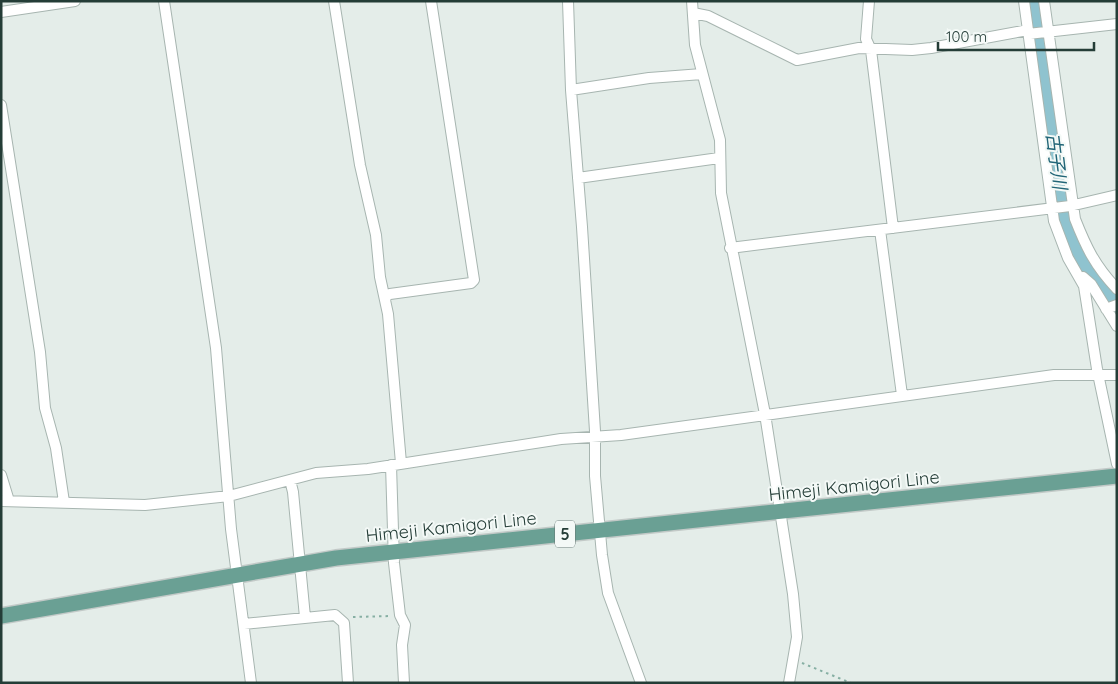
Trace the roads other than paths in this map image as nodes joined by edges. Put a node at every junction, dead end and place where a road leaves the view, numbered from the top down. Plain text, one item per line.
1 (75, 1) edge
2 (164, 1) edge
3 (334, 1) edge
4 (431, 1) edge
5 (568, 1) edge
6 (692, 1) edge
7 (869, 1) edge
8 (1024, 1) edge
9 (1044, 1) edge
10 (1, 12) edge
11 (693, 13) junction
12 (1117, 24) edge
13 (1047, 32) junction
14 (1029, 33) junction
15 (871, 50) junction
16 (702, 74) junction
17 (571, 90) junction
18 (1, 105) edge
19 (719, 158) junction
20 (578, 178) junction
21 (1117, 195) edge
22 (1072, 206) junction
23 (1054, 208) junction
24 (893, 228) junction
25 (880, 230) junction
26 (730, 248) junction
27 (1080, 277) junction
28 (1117, 289) edge
29 (385, 297) junction
30 (1111, 307) edge
31 (1117, 326) edge
32 (1100, 375) junction
33 (1117, 375) edge
34 (902, 395) junction
35 (765, 414) junction
36 (595, 438) junction
37 (396, 464) junction
38 (1117, 464) edge
39 (1, 475) edge
40 (1117, 476) edge
41 (290, 480) junction
42 (229, 496) junction
43 (5, 501) edge
44 (64, 502) junction
45 (781, 513) junction
46 (600, 530) junction
47 (394, 552) junction
48 (300, 564) junction
49 (238, 574) junction
50 (1, 616) edge
51 (305, 617) junction
52 (244, 624) junction
53 (251, 683) edge
54 (348, 683) edge
55 (404, 683) edge
56 (641, 683) edge
57 (789, 683) edge

1 - 10 street
2 - 42 street
3 - 29 street
4 - 29 street
5 - 17 street
6 - 11 street
7 - 15 street
8 - 14 street
9 - 13 street
11 - 15 street
11 - 16 street
12 - 13 street
13 - 14 street
13 - 22 street
14 - 15 street
14 - 23 street
15 - 24 street
16 - 17 street
16 - 19 street
17 - 20 street
18 - 44 street
19 - 20 street
19 - 26 street
20 - 36 street
21 - 22 street
22 - 23 street
22 - 28 street
23 - 24 street
23 - 27 street
24 - 25 street
25 - 26 street
25 - 34 street
26 - 35 street
27 - 30 street
27 - 32 street
29 - 37 street
30 - 31 street
32 - 33 street
32 - 34 street
32 - 38 street
34 - 35 street
35 - 36 street
35 - 45 street
36 - 37 street
36 - 46 street
37 - 41 street
37 - 47 street
39 - 43 street
40 - 45 main road, Himeji Kamigori Line / 5
41 - 42 street
41 - 48 street
42 - 44 street
42 - 49 street
43 - 44 street
45 - 46 main road, Himeji Kamigori Line / 5
45 - 57 street
46 - 47 main road, Himeji Kamigori Line / 5
46 - 56 street
47 - 48 main road, Himeji Kamigori Line / 5
47 - 55 street
48 - 49 main road, Himeji Kamigori Line / 5
48 - 51 street
49 - 50 main road, Himeji Kamigori Line / 5
49 - 52 street
51 - 52 street
51 - 54 street
52 - 53 street

